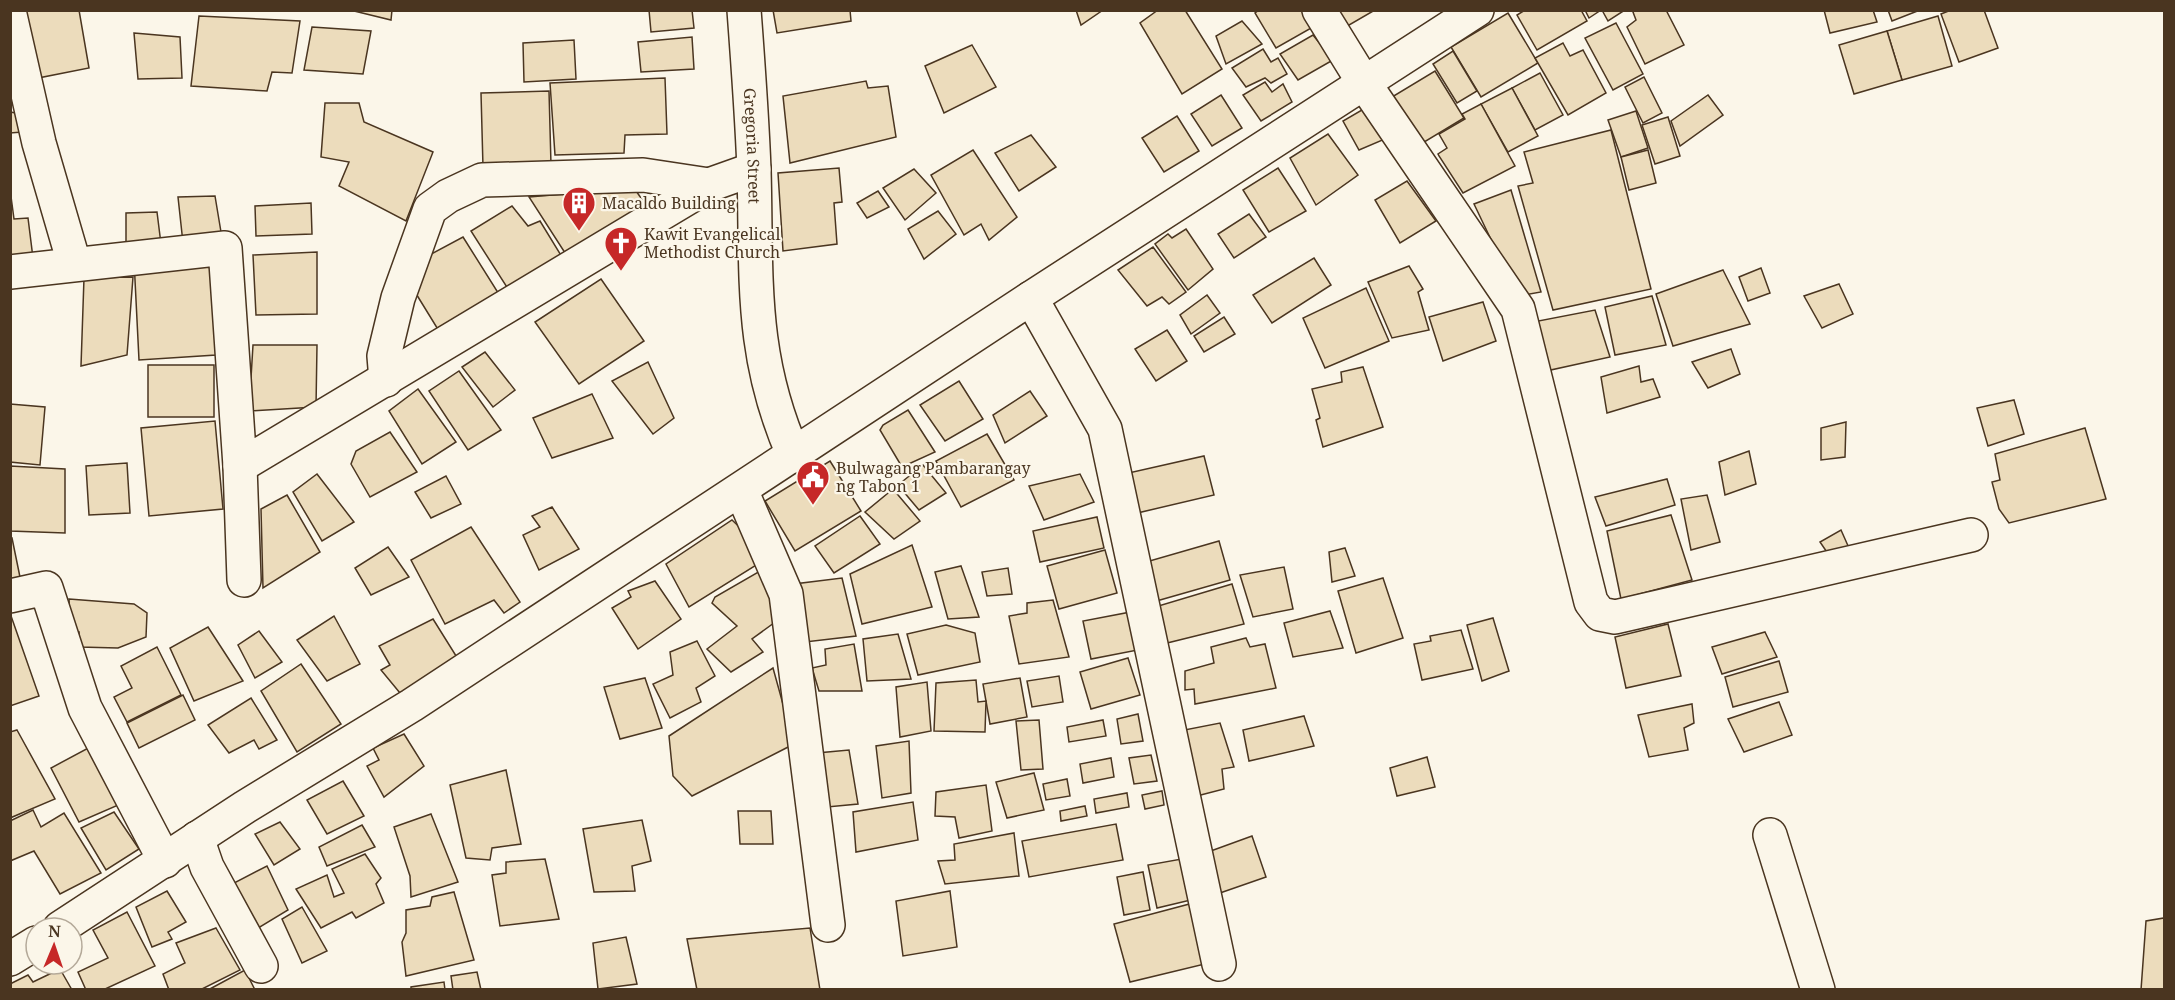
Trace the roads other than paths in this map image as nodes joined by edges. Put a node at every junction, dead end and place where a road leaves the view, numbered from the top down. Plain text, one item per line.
1 (744, 10) edge
2 (1319, 10) edge
3 (1477, 10) edge
4 (10, 15) edge
5 (14, 48) edge
6 (1364, 83) junction
7 (754, 169) junction
8 (709, 185) junction
9 (74, 263) junction
10 (10, 272) edge
11 (1031, 298) junction
12 (386, 380) junction
13 (794, 456) junction
14 (240, 466) junction
15 (741, 490) junction
16 (1971, 535) dead end
17 (244, 580) dead end
18 (10, 596) edge
19 (1770, 835) dead end
20 (197, 838) junction
21 (165, 861) junction
22 (79, 916) edge
23 (828, 925) dead end
24 (24, 950) edge
25 (10, 959) edge
26 (1219, 964) dead end
27 (261, 966) dead end
28 (1818, 990) edge

1 - 7 street, Gregoria Street
2 - 6 street
3 - 6 street
4 - 5 street
5 - 9 street
6 - 11 street
6 - 16 street
7 - 8 street
7 - 13 street, Gregoria Street
8 - 12 street
8 - 12 street
9 - 10 street
9 - 14 street
11 - 13 street
11 - 26 street
12 - 14 street
13 - 15 street
14 - 17 street
15 - 20 street
15 - 23 street
18 - 21 street
19 - 28 street
20 - 21 street
20 - 27 street
21 - 22 street
24 - 25 street

